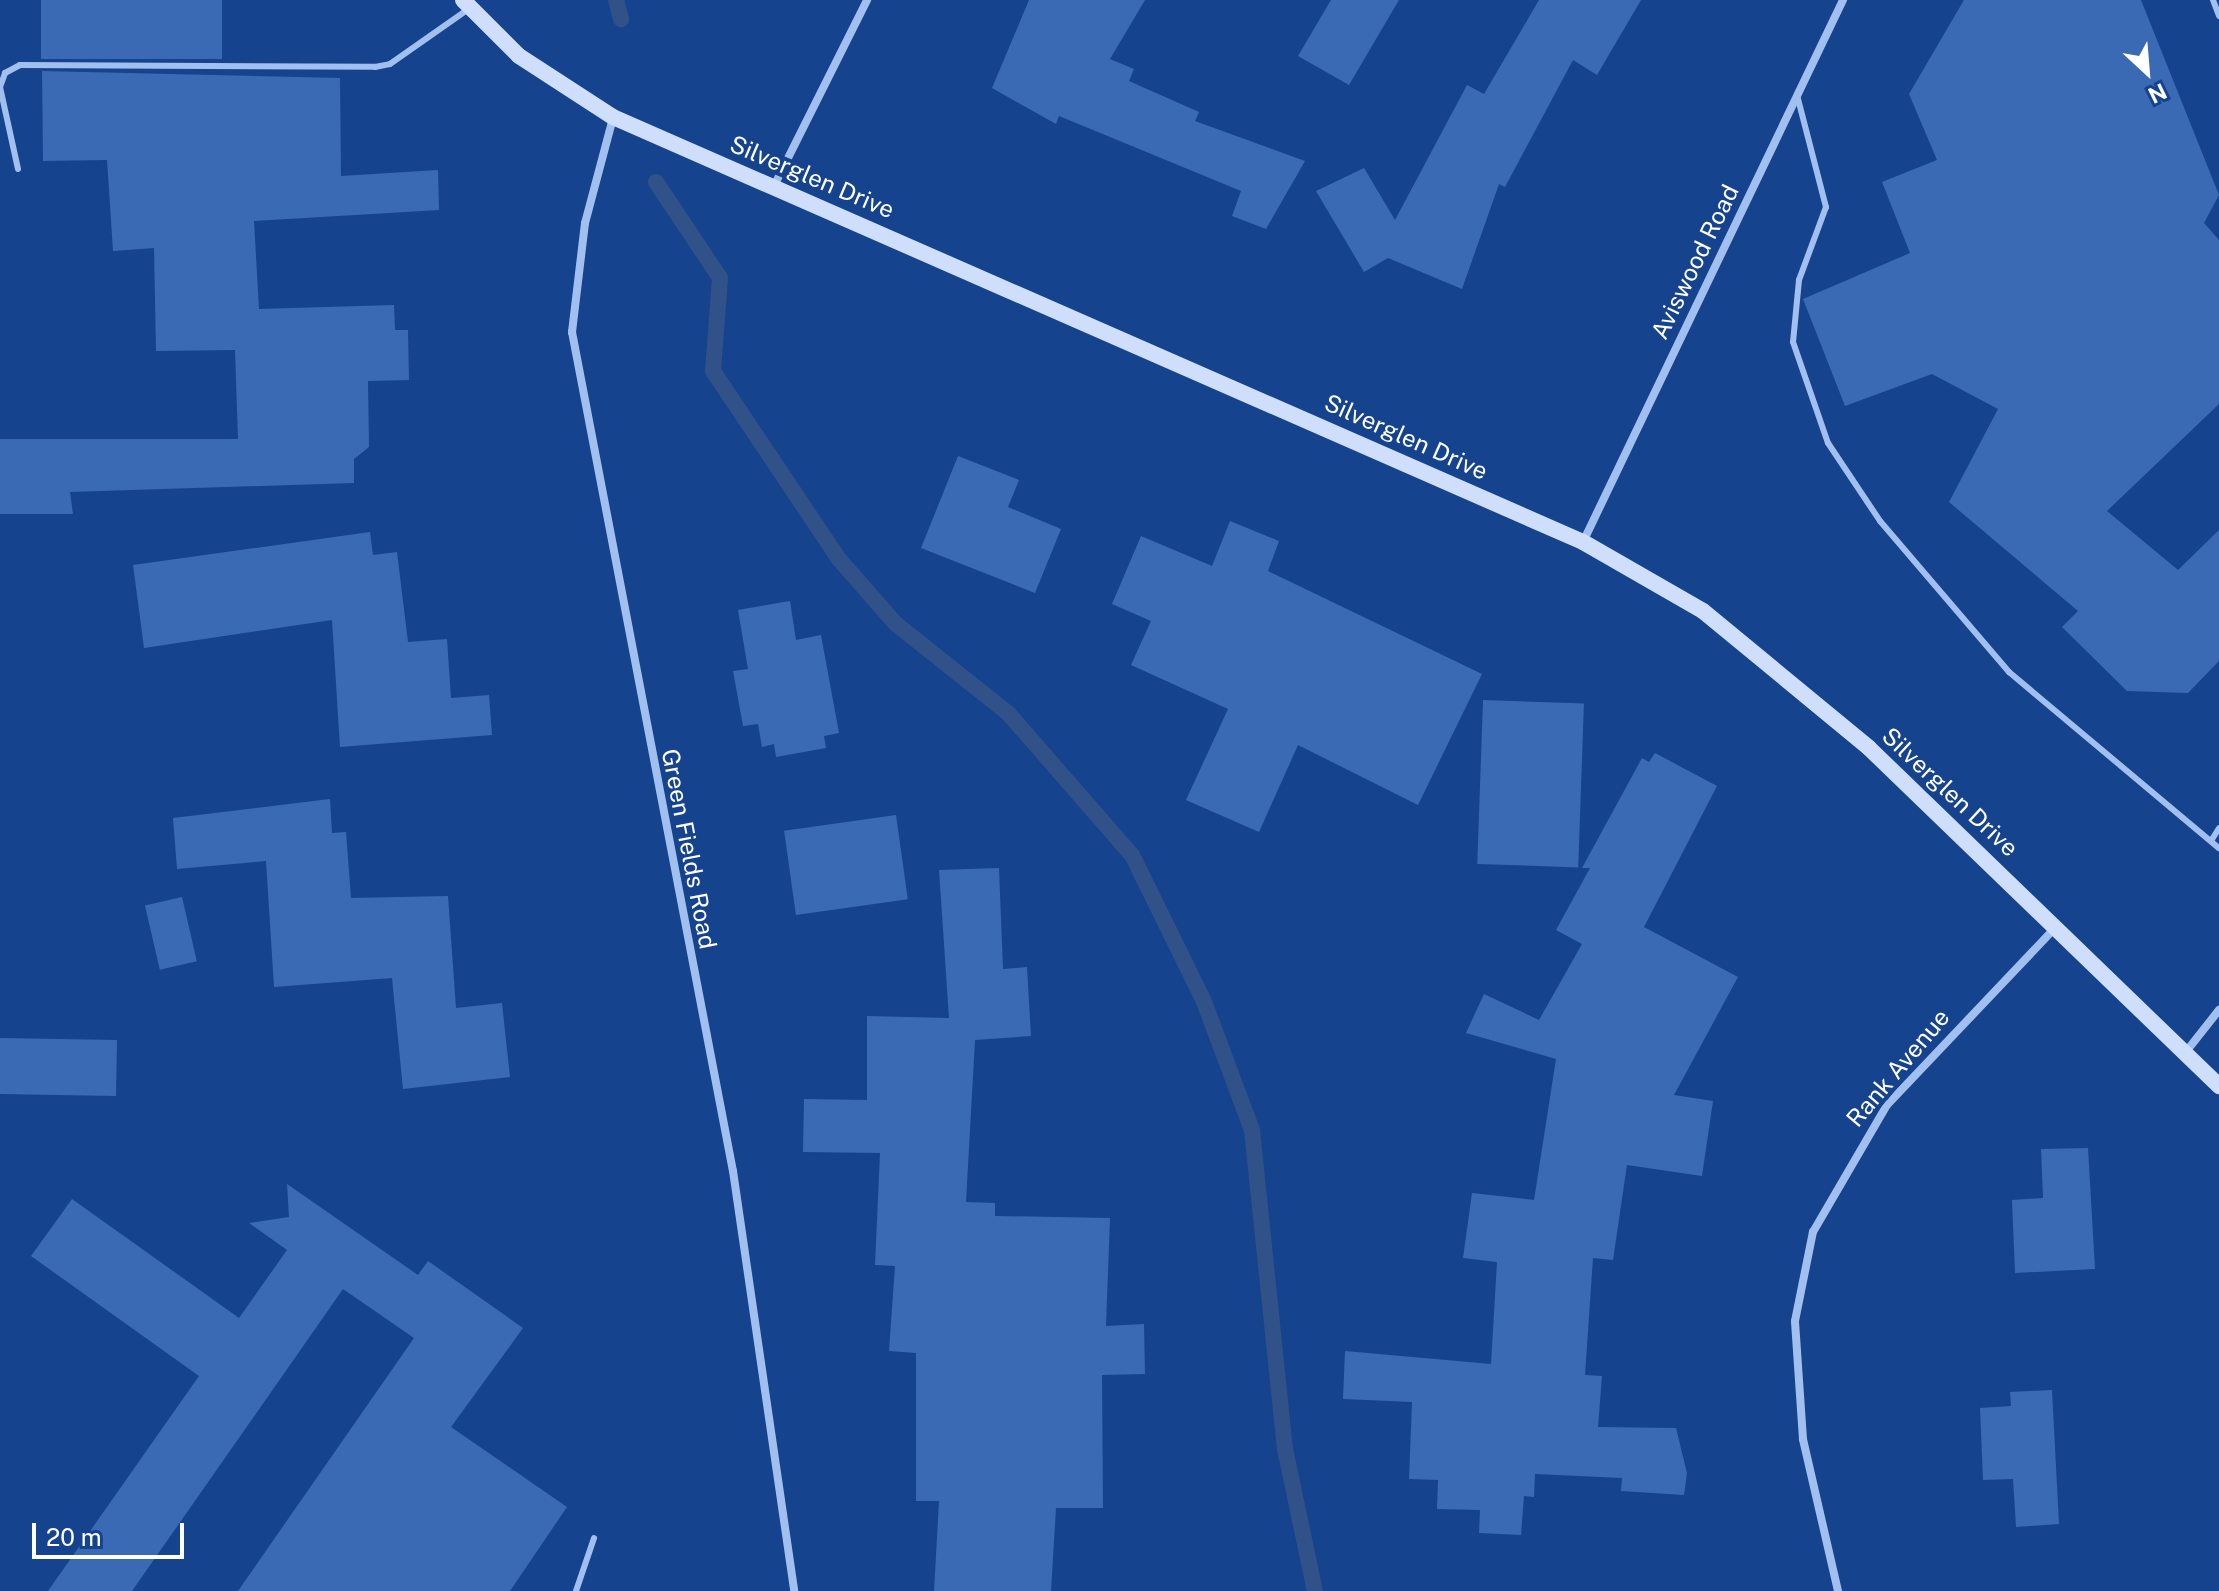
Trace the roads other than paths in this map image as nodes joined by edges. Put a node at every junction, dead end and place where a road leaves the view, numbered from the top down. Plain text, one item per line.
1 (867, 0) edge
2 (1843, 0) edge
3 (2213, 0) edge
4 (467, 4) edge
5 (2219, 16) edge
6 (1797, 95) junction
7 (613, 117) junction
8 (18, 169) dead end
9 (774, 186) junction
10 (1583, 542) junction
11 (2219, 828) edge
12 (2211, 841) junction
13 (2219, 848) edge
14 (2057, 926) junction
15 (2219, 1010) edge
16 (2185, 1053) junction
17 (2219, 1086) edge
18 (594, 1538) dead end
19 (576, 1591) edge
20 (794, 1591) edge
21 (1838, 1591) edge

1 - 9 street
2 - 6 street, Aviswood Road
3 - 5 lane
4 - 7 street, Silverglen Drive
4 - 8 lane
6 - 10 street, Aviswood Road
6 - 12 lane
7 - 9 street, Silverglen Drive
7 - 20 street, Green Fields Road
9 - 10 street, Silverglen Drive
10 - 14 street, Silverglen Drive
11 - 12 lane
12 - 13 lane
14 - 16 street, Silverglen Drive
14 - 21 street, Rank Avenue
15 - 16 street
16 - 17 street, Silverglen Drive
18 - 19 lane

